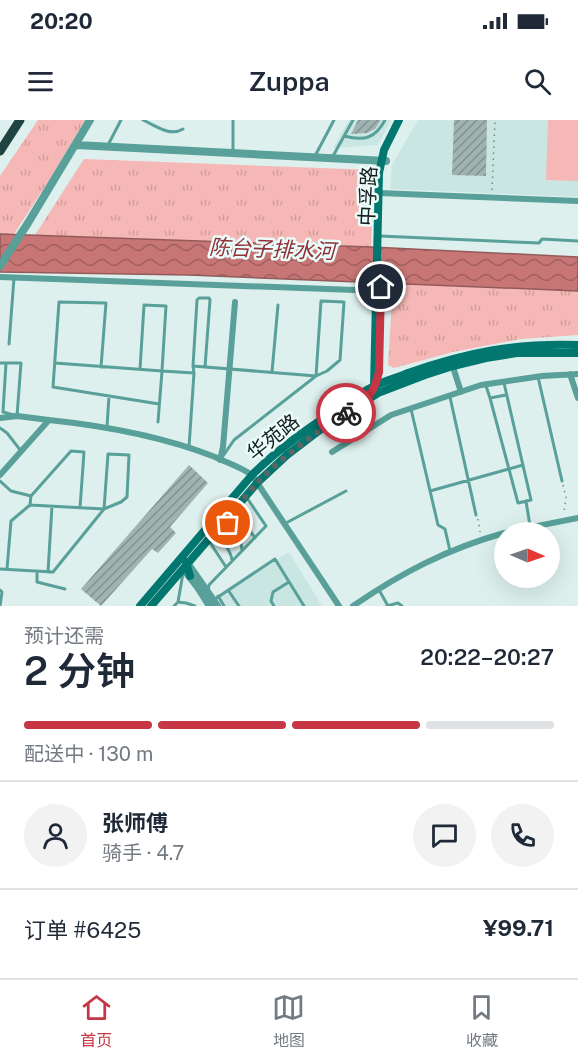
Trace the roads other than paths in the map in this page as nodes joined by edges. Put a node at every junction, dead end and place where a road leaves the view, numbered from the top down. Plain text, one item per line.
1 (20, 120) edge
2 (90, 120) edge
3 (121, 120) edge
4 (143, 120) edge
5 (232, 120) edge
6 (334, 120) edge
7 (353, 120) edge
8 (385, 120) edge
9 (399, 120) edge
10 (404, 120) edge
11 (183, 129) dead end
12 (344, 136) junction
13 (76, 145) junction
14 (106, 148) junction
15 (0, 151) edge
16 (233, 154) junction
17 (314, 158) junction
18 (332, 158) junction
19 (383, 161) junction
20 (381, 193) junction
21 (578, 201) edge
22 (380, 239) junction
23 (578, 240) edge
24 (0, 266) edge
25 (0, 277) edge
26 (14, 278) junction
27 (379, 289) junction
28 (235, 302) dead end
29 (278, 305) dead end
30 (9, 344) dead end
31 (578, 345) edge
32 (578, 353) edge
33 (0, 363) edge
34 (6, 363) junction
35 (55, 363) junction
36 (452, 363) junction
37 (193, 366) junction
38 (101, 367) junction
39 (205, 367) junction
40 (140, 369) junction
41 (230, 369) junction
42 (162, 371) junction
43 (272, 372) junction
44 (377, 372) junction
45 (194, 374) junction
46 (570, 374) junction
47 (578, 374) edge
48 (315, 376) junction
49 (538, 377) junction
50 (504, 382) junction
51 (486, 384) junction
52 (376, 386) junction
53 (461, 392) junction
54 (450, 395) junction
55 (506, 395) junction
56 (110, 396) junction
57 (362, 398) junction
58 (490, 398) junction
59 (578, 398) edge
60 (159, 404) junction
61 (411, 409) junction
62 (1, 413) edge
63 (17, 416) junction
64 (49, 420) junction
65 (158, 422) dead end
66 (0, 428) edge
67 (107, 428) junction
68 (189, 447) junction
69 (21, 451) junction
70 (332, 452) dead end
71 (220, 460) junction
72 (523, 465) junction
73 (509, 469) junction
74 (0, 475) edge
75 (255, 479) junction
76 (469, 480) junction
77 (0, 481) edge
78 (562, 481) road end
79 (346, 491) dead end
80 (430, 492) junction
81 (31, 496) junction
82 (246, 497) junction
83 (526, 501) junction
84 (30, 505) junction
85 (52, 506) junction
86 (80, 508) junction
87 (104, 509) junction
88 (235, 509) junction
89 (476, 515) road end
90 (228, 517) junction
91 (578, 518) edge
92 (529, 522) edge
93 (554, 522) edge
94 (284, 524) junction
95 (219, 528) junction
96 (494, 536) edge
97 (255, 538) junction
98 (208, 540) junction
99 (194, 550) junction
100 (242, 551) junction
101 (450, 551) junction
102 (232, 562) junction
103 (184, 563) junction
104 (226, 567) junction
105 (0, 569) edge
106 (7, 569) junction
107 (38, 572) junction
108 (48, 572) junction
109 (192, 574) junction
110 (289, 582) junction
111 (65, 589) dead end
112 (378, 589) junction
113 (228, 590) junction
114 (0, 591) edge
115 (209, 596) edge
116 (178, 602) junction
117 (0, 606) edge
118 (140, 606) edge
119 (151, 606) edge
120 (174, 606) edge
121 (195, 606) edge
122 (224, 606) edge
123 (239, 606) edge
124 (274, 606) edge
125 (304, 606) edge
126 (339, 606) edge
127 (353, 606) edge
128 (387, 606) edge
129 (402, 606) edge

1 - 15 highway
2 - 13 street
3 - 14 lane
4 - 11 lane
5 - 16 lane
6 - 17 lane
7 - 12 lane
8 - 12 lane
9 - 19 main road, 中孚路
10 - 19 main road, 中孚路
12 - 18 lane
13 - 14 street
13 - 24 street
14 - 16 street
16 - 17 street
17 - 18 street
18 - 19 street
19 - 20 main road, 中孚路
20 - 21 street
20 - 22 main road, 中孚路
22 - 23 lane
22 - 27 main road, 中孚路
25 - 26 street
26 - 27 street
26 - 30 lane
27 - 44 main road
28 - 41 street
29 - 43 lane
31 - 36 main road, 华苑路
32 - 36 main road, 华苑路
33 - 34 lane
34 - 62 lane
34 - 63 lane
35 - 38 lane
35 - 38 lane
35 - 56 lane
36 - 52 main road, 华苑路
36 - 52 main road, 华苑路
36 - 53 street
37 - 39 lane
37 - 39 lane
37 - 45 lane
38 - 40 lane
39 - 41 lane
40 - 42 lane
40 - 42 lane
41 - 43 lane
41 - 71 street
42 - 45 lane
42 - 60 lane
43 - 48 lane
44 - 52 main road
44 - 57 main road
45 - 68 lane
46 - 47 street
46 - 49 street
46 - 59 street
48 - 48 lane
48 - 71 lane
49 - 50 street
49 - 78 lane
50 - 51 street
50 - 55 lane
51 - 53 street
51 - 58 lane
52 - 57 main road, 华苑路
53 - 54 street
54 - 61 street
54 - 76 lane
55 - 58 lane
55 - 72 lane
56 - 60 lane
56 - 67 lane
57 - 75 main road, 华苑路
58 - 73 lane
60 - 65 lane
61 - 70 street
61 - 80 lane
62 - 63 street
63 - 64 street
64 - 67 street
64 - 69 street
66 - 69 lane
67 - 68 street
68 - 71 street
69 - 74 street
71 - 75 street
72 - 73 lane
72 - 83 lane
73 - 76 lane
73 - 83 lane
75 - 82 main road, 华苑路
75 - 94 street
75 - 99 main road, 华苑路
76 - 80 lane
76 - 89 lane
77 - 81 lane
79 - 94 lane
80 - 101 lane
81 - 84 lane
81 - 86 lane
82 - 88 main road, 华苑路
82 - 97 lane
83 - 92 lane
84 - 85 lane
84 - 106 lane
85 - 86 lane
85 - 108 lane
86 - 87 lane
87 - 87 lane
87 - 108 lane
88 - 90 main road, 华苑路
88 - 97 lane
90 - 95 main road, 华苑路
90 - 100 lane
91 - 93 street
94 - 126 street
95 - 98 main road, 华苑路
95 - 102 lane
96 - 101 street
97 - 100 lane
98 - 99 main road, 华苑路
98 - 104 lane
99 - 103 main road, 华苑路
99 - 109 street
100 - 102 lane
101 - 112 street
102 - 104 lane
103 - 109 main road
103 - 116 lane
103 - 118 main road, 华苑路
103 - 119 main road, 华苑路
104 - 115 lane
105 - 106 lane
106 - 107 lane
107 - 108 lane
107 - 111 lane
109 - 115 street
110 - 113 lane
110 - 124 lane
110 - 125 lane
112 - 127 street
112 - 128 lane
113 - 115 lane
113 - 123 lane
114 - 117 lane
115 - 122 lane
116 - 120 lane
116 - 121 lane
128 - 129 lane

